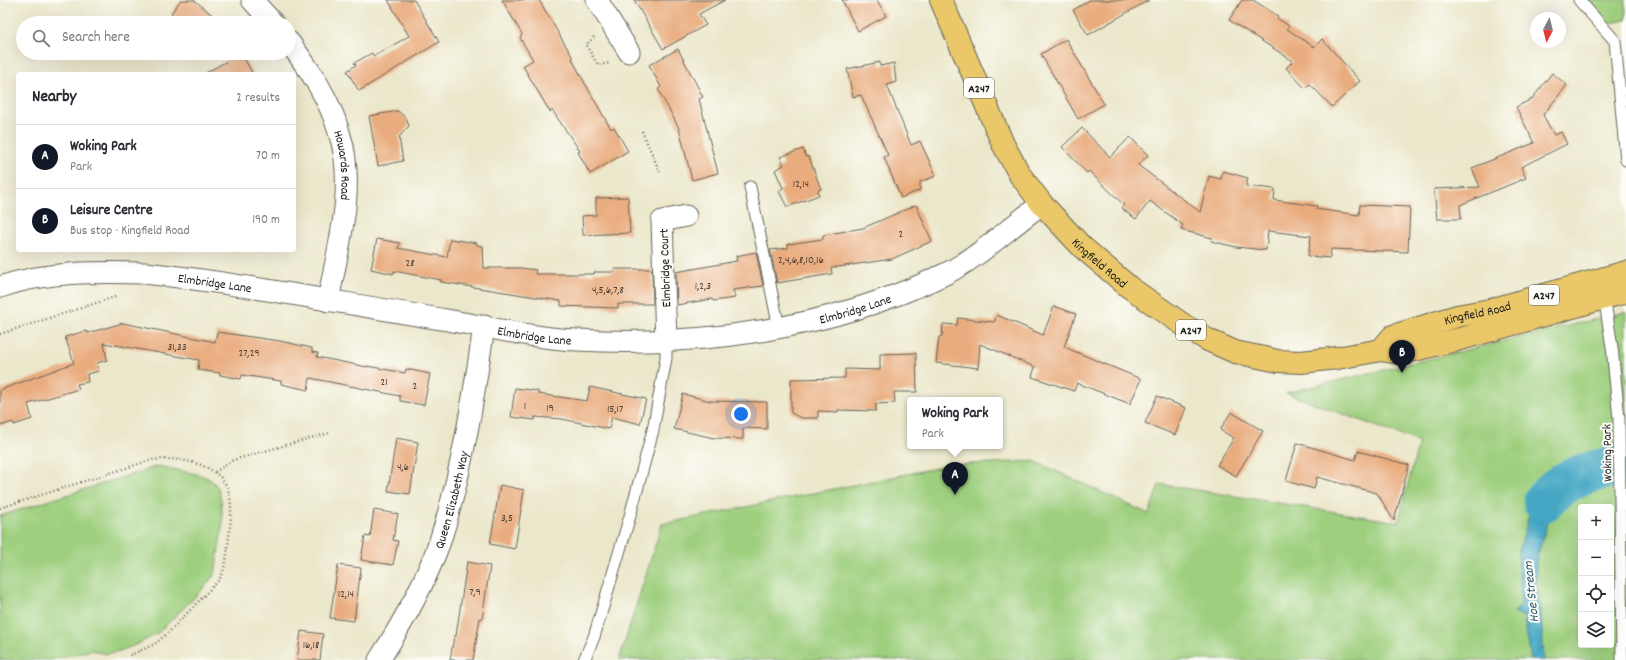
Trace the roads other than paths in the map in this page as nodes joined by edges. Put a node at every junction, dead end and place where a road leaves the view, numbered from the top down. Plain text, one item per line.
1 (252, 0) edge
2 (597, 0) edge
3 (941, 0) edge
4 (1579, 0) edge
5 (267, 16) edge
6 (296, 51) edge
7 (628, 52) dead end
8 (1626, 160) edge
9 (750, 187) dead end
10 (1042, 204) junction
11 (686, 216) dead end
12 (1626, 272) edge
13 (0, 287) edge
14 (1601, 289) junction
15 (1626, 292) edge
16 (328, 301) junction
17 (484, 326) junction
18 (779, 328) junction
19 (666, 341) junction
20 (379, 660) edge
21 (584, 660) edge
22 (1622, 660) edge

1 - 5 street
2 - 7 street
3 - 10 main road, Kingfield Road / A247
4 - 8 lane
6 - 16 street, Howards Road
9 - 18 lane
10 - 14 main road, Kingfield Road / A247
10 - 18 street, Elmbridge Lane
11 - 19 street, Elmbridge Court
12 - 14 main road, Kingfield Road / A247
13 - 16 street, Elmbridge Lane
14 - 15 main road, Kingfield Road / A247
14 - 22 lane, Woking Park
16 - 17 street, Elmbridge Lane
17 - 19 street, Elmbridge Lane
17 - 20 street, Queen Elizabeth Way
18 - 19 street, Elmbridge Lane
19 - 21 lane

